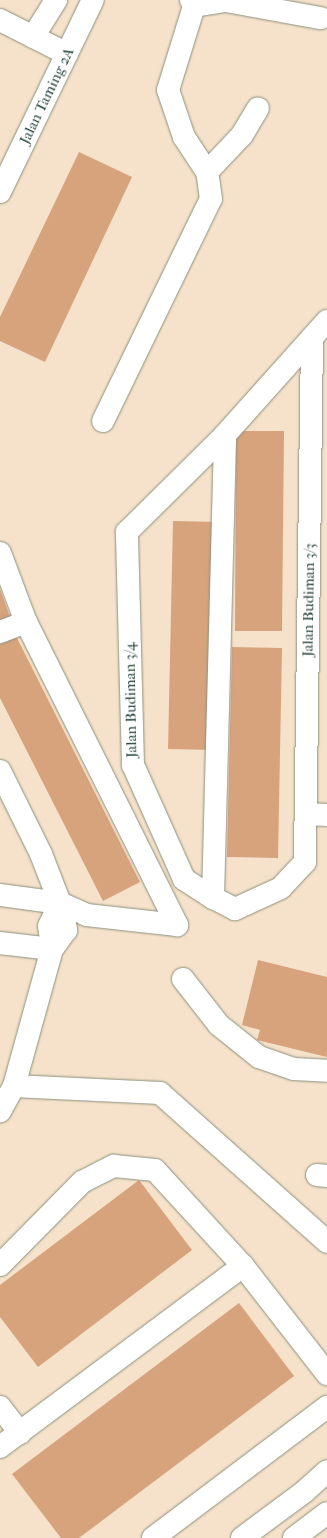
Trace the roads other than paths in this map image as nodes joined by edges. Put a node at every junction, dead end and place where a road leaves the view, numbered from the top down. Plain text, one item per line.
1 (56, 0) edge
2 (93, 0) edge
3 (193, 3) edge
4 (320, 18) dead end
5 (0, 20) edge
6 (33, 37) junction
7 (67, 54) junction
8 (258, 108) dead end
9 (207, 172) junction
10 (0, 192) edge
11 (327, 321) edge
12 (312, 338) junction
13 (103, 421) dead end
14 (225, 435) junction
15 (319, 488) edge
16 (0, 553) edge
17 (26, 622) junction
18 (0, 632) edge
19 (0, 771) edge
20 (306, 814) junction
21 (327, 815) edge
22 (305, 862) joint
23 (0, 895) edge
24 (213, 898) junction
25 (60, 903) junction
26 (0, 943) edge
27 (52, 949) junction
28 (183, 979) dead end
29 (327, 1071) edge
30 (14, 1086) junction
31 (0, 1111) edge
32 (327, 1242) edge
33 (0, 1266) edge
34 (243, 1266) junction
35 (327, 1374) edge
36 (0, 1407) edge
37 (327, 1407) edge
38 (20, 1433) junction
39 (0, 1447) edge
40 (327, 1471) edge
41 (327, 1513) edge
42 (153, 1538) edge
43 (242, 1538) edge
44 (294, 1538) edge

1 - 6 street
2 - 7 street, Jalan Taming 2A
3 - 4 street
3 - 9 street
5 - 6 street
6 - 7 street
7 - 10 street, Jalan Taming 2A
8 - 9 street
9 - 13 street
11 - 12 street
12 - 14 street
12 - 15 street, Jalan Budiman 3/3
14 - 24 street
14 - 24 street, Jalan Budiman 3/4
15 - 20 street, Jalan Budiman 3/3
16 - 17 street
17 - 18 street
17 - 25 street
19 - 25 street
20 - 21 street
20 - 22 street, Jalan Budiman 3/3
22 - 24 street, Jalan Budiman 3/4
23 - 25 street
25 - 27 street
26 - 27 street
27 - 30 street
28 - 29 street
30 - 31 street
30 - 32 street
33 - 34 street
34 - 35 street
34 - 38 street
36 - 38 street
37 - 42 street
38 - 39 street
40 - 43 street
41 - 44 street

